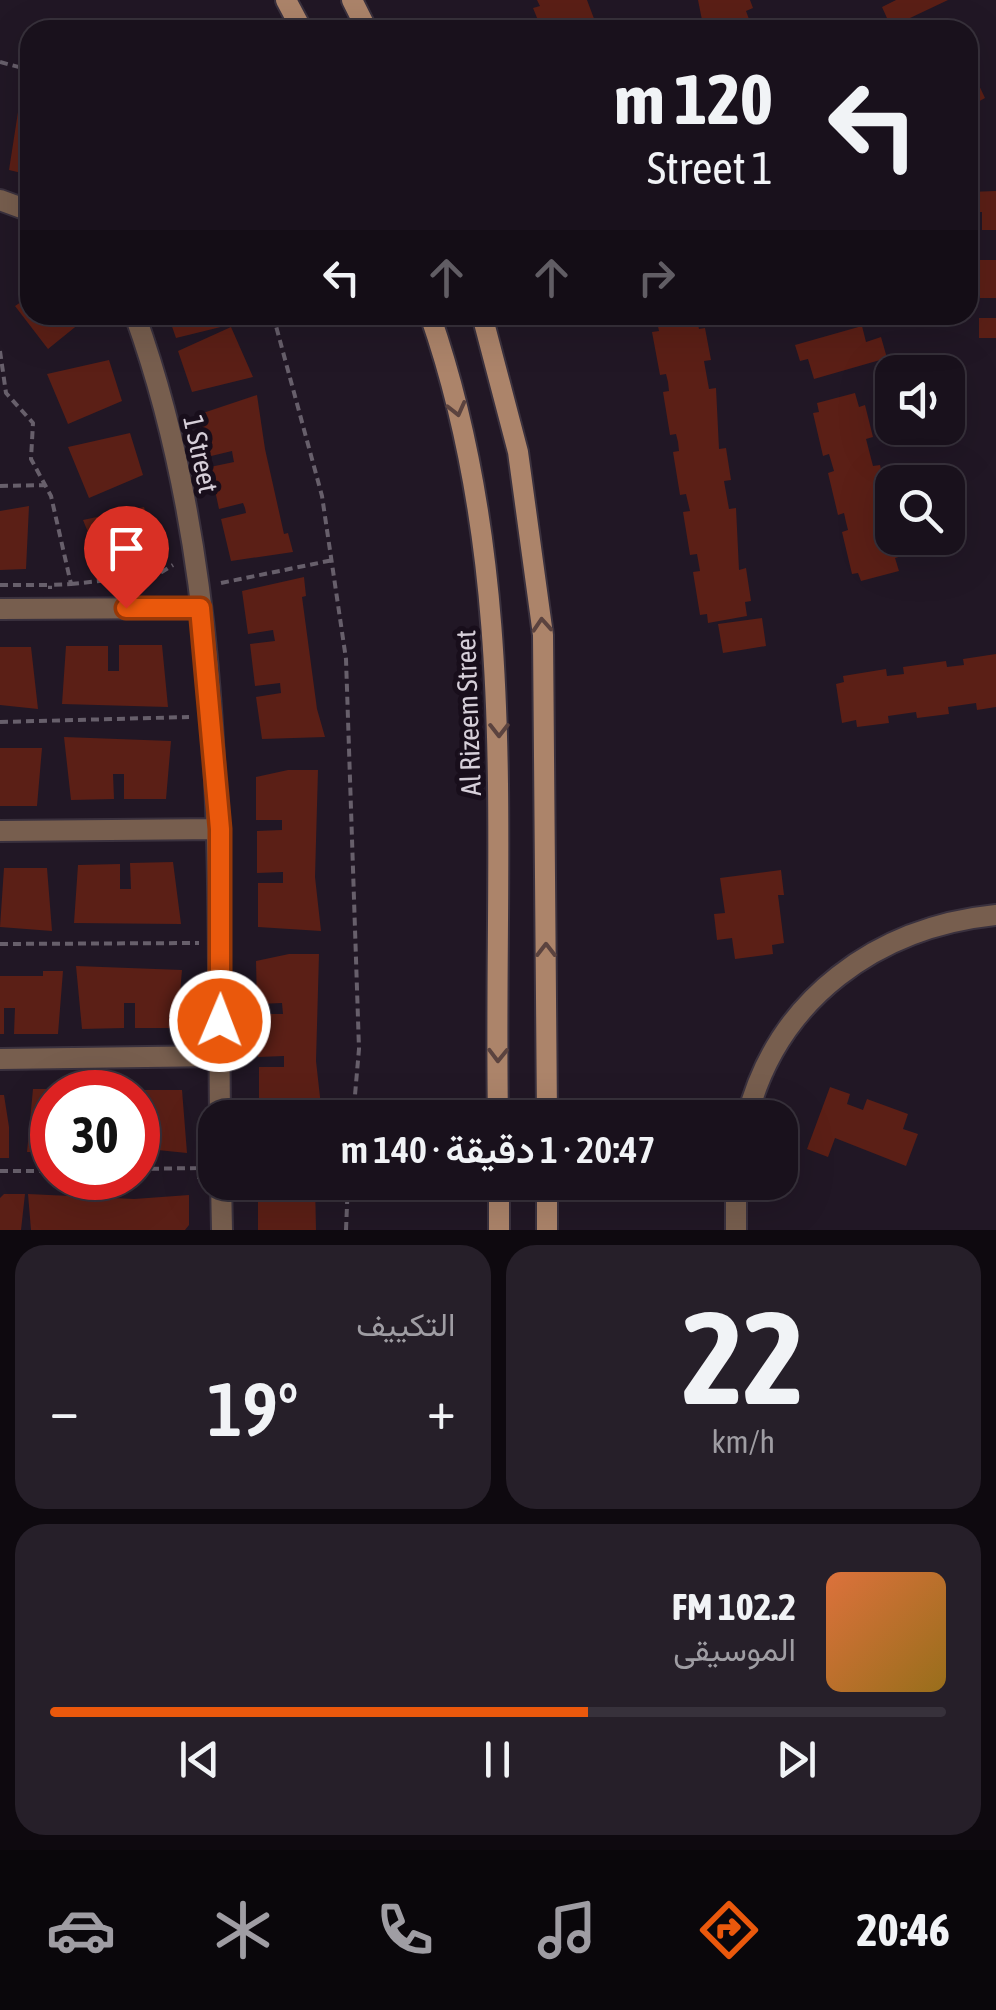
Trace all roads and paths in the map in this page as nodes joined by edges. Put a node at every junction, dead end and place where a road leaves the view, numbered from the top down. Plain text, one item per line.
1 (138, 325) edge
2 (275, 325) edge
3 (433, 325) edge
4 (485, 325) edge
5 (0, 351) edge
6 (10, 399) junction
7 (0, 404) edge
8 (0, 486) edge
9 (46, 486) junction
10 (333, 560) junction
11 (221, 582) dead end
12 (50, 584) junction
13 (0, 585) edge
14 (51, 608) junction
15 (200, 608) junction
16 (0, 609) edge
17 (188, 701) dead end
18 (0, 722) edge
19 (220, 829) junction
20 (0, 832) edge
21 (996, 915) edge
22 (199, 943) dead end
23 (0, 944) edge
24 (220, 1056) junction
25 (0, 1059) edge
26 (220, 1100) edge
27 (354, 1100) edge
28 (498, 1100) edge
29 (546, 1100) edge
30 (753, 1100) edge
31 (198, 1168) edge
32 (160, 1169) edge
33 (0, 1171) edge
34 (30, 1171) edge
35 (222, 1200) edge
36 (347, 1200) edge
37 (499, 1200) edge
38 (546, 1200) edge
39 (736, 1200) edge
40 (222, 1230) edge
41 (346, 1230) edge
42 (500, 1230) edge
43 (547, 1230) edge
44 (736, 1230) edge

1 - 15 street, 1 Street
2 - 10 path
3 -> 28 street, Al Rizeem Street
29 -> 4 street
5 - 6 path
6 - 7 path
6 - 9 path
8 - 9 path
9 - 12 path
10 - 11 path
10 - 27 path
12 - 13 path
12 - 14 path
14 - 15 street
14 - 16 street
15 - 19 street, 1 Street
17 - 18 path
19 - 20 street
19 - 24 street, 1 Street
21 - 30 street
22 - 23 path
24 - 25 street
24 - 26 street, 1 Street
31 - 32 path
33 - 34 path
35 - 40 street
36 - 41 path
37 - 42 street
38 - 43 street
39 - 44 street

